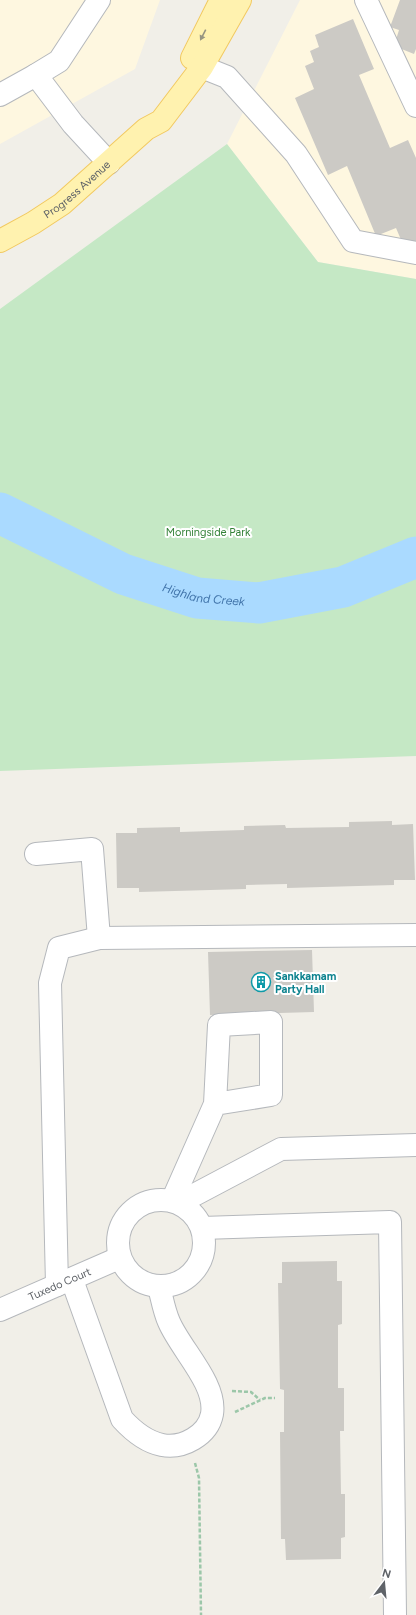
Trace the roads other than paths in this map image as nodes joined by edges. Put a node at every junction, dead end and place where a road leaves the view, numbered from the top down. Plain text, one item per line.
1 (99, 0) edge
2 (221, 0) edge
3 (240, 0) edge
4 (366, 0) edge
5 (202, 67) junction
6 (36, 75) junction
7 (0, 95) edge
8 (416, 106) edge
9 (146, 129) junction
10 (109, 163) junction
11 (0, 241) edge
12 (416, 253) edge
13 (36, 854) dead end
14 (416, 935) edge
15 (99, 938) junction
16 (215, 1104) dead end
17 (416, 1145) edge
18 (176, 1202) junction
19 (202, 1228) junction
20 (119, 1258) junction
21 (65, 1283) junction
22 (159, 1287) junction
23 (0, 1310) edge
24 (395, 1615) edge

1 - 6 street
2 -> 9 main road, Progress Avenue
3 - 5 main road, Progress Avenue
4 - 8 street
5 - 9 main road, Progress Avenue
5 - 12 street
6 - 7 street
6 - 10 street
9 - 10 main road, Progress Avenue
10 - 11 main road, Progress Avenue
13 - 15 street
14 - 15 street
15 - 21 street
16 - 18 street
17 - 18 street
18 - 19 street
18 - 20 street
19 - 22 street
19 - 24 street
20 - 21 street, Tuxedo Court
20 - 22 street
21 - 22 street
21 - 23 street, Tuxedo Court

